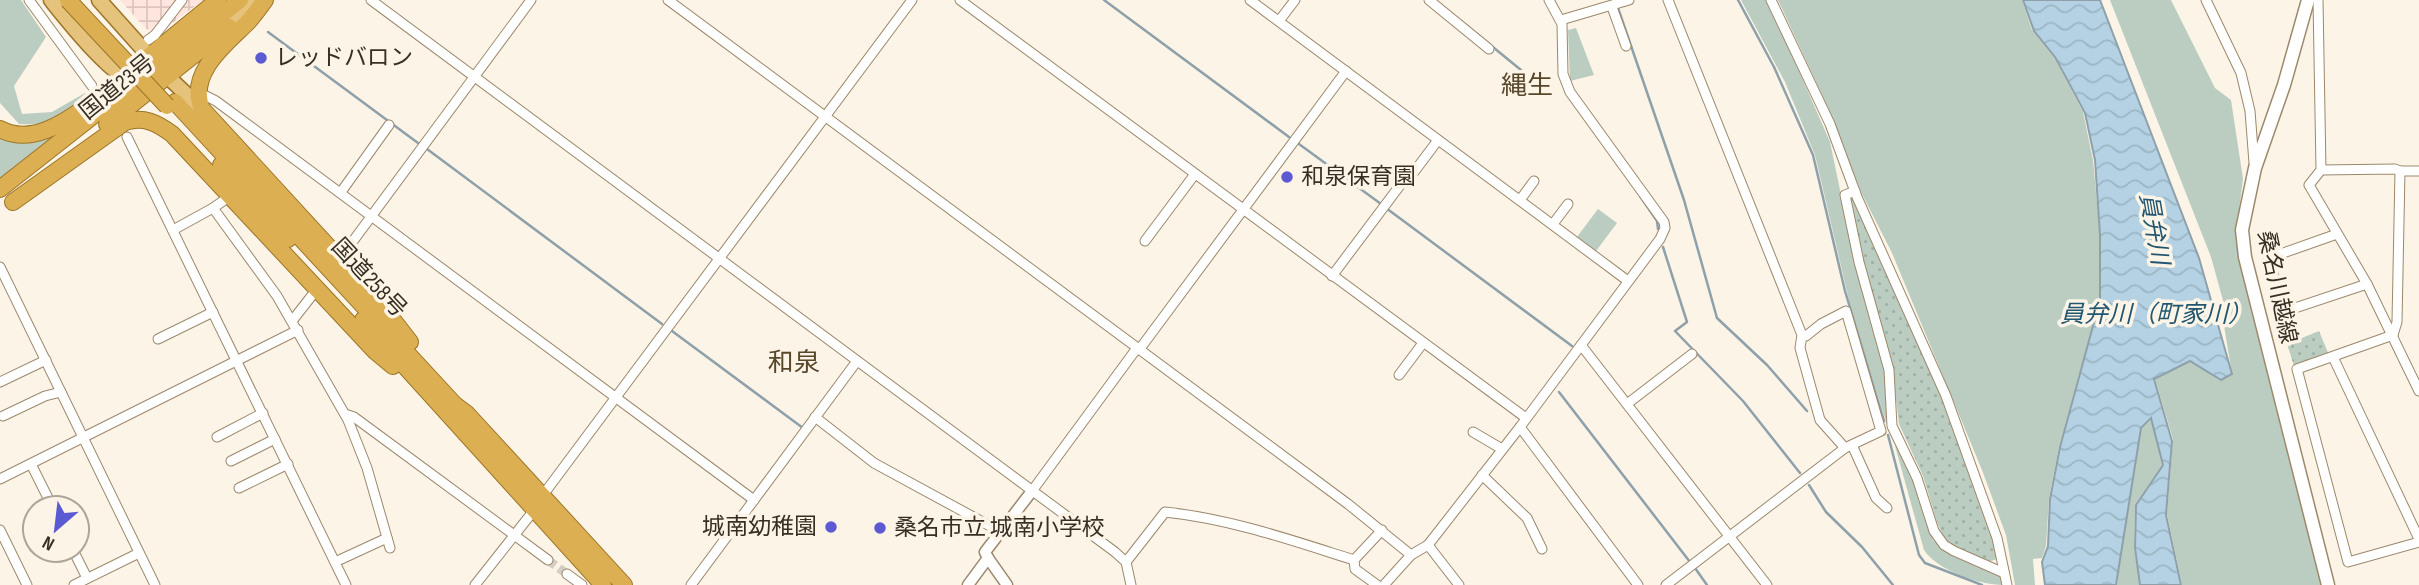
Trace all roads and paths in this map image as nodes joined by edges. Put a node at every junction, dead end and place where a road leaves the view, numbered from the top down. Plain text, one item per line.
1 (30, 0) edge
2 (51, 0) edge
3 (70, 0) edge
4 (83, 0) edge
5 (99, 0) edge
6 (181, 0) edge
7 (218, 0) edge
8 (240, 0) edge
9 (256, 0) edge
10 (265, 0) edge
11 (371, 0) edge
12 (531, 0) edge
13 (668, 0) edge
14 (912, 0) edge
15 (960, 0) edge
16 (1250, 0) edge
17 (1295, 0) edge
18 (1429, 0) edge
19 (1549, 0) edge
20 (1629, 0) edge
21 (1668, 0) edge
22 (1771, 0) edge
23 (2206, 0) edge
24 (2308, 0) edge
25 (2318, 0) edge
26 (1612, 7) junction
27 (1561, 20) junction
28 (1279, 22) junction
29 (70, 23) junction
30 (56, 36) junction
31 (1626, 46) dead end
32 (1489, 50) dead end
33 (157, 61) junction
34 (1346, 71) junction
35 (129, 77) junction
36 (474, 77) junction
37 (92, 86) tunnel mouth
38 (201, 101) junction
39 (171, 104) junction
40 (120, 114) junction
41 (824, 117) junction
42 (389, 125) dead end
43 (0, 129) edge
44 (127, 137) dead end
45 (1438, 140) junction
46 (2255, 168) junction
47 (2321, 170) junction
48 (2400, 171) junction
49 (2419, 171) edge
50 (1195, 174) junction
51 (1534, 181) dead end
52 (0, 189) edge
53 (1855, 191) junction
54 (341, 192) junction
55 (232, 195) junction
56 (1520, 200) junction
57 (1569, 204) dead end
58 (6, 206) edge
59 (213, 208) junction
60 (1243, 210) junction
61 (372, 215) junction
62 (1553, 225) junction
63 (173, 230) junction
64 (2337, 234) junction
65 (1145, 241) dead end
66 (719, 258) junction
67 (339, 260) junction
68 (0, 267) edge
69 (1332, 276) junction
70 (1628, 281) junction
71 (2367, 285) junction
72 (317, 289) junction
73 (213, 312) junction
74 (292, 321) junction
75 (298, 330) junction
76 (1801, 335) junction
77 (2393, 335) junction
78 (158, 338) dead end
79 (1423, 343) junction
80 (1581, 345) junction
81 (1138, 349) junction
82 (1692, 354) dead end
83 (2333, 357) junction
84 (46, 360) junction
85 (237, 360) junction
86 (857, 361) junction
87 (1399, 375) dead end
88 (0, 382) edge
89 (2419, 391) edge
90 (61, 392) junction
91 (430, 396) junction
92 (616, 396) junction
93 (1627, 404) junction
94 (264, 413) junction
95 (345, 414) junction
96 (467, 414) junction
97 (3, 416) dead end
98 (815, 417) junction
99 (1526, 418) junction
100 (1892, 426) junction
101 (1520, 428) junction
102 (1881, 431) junction
103 (1473, 432) dead end
104 (217, 437) dead end
105 (82, 438) junction
106 (275, 439) junction
107 (1848, 446) junction
108 (1502, 449) junction
109 (231, 461) dead end
110 (31, 464) junction
111 (288, 464) junction
112 (1482, 475) junction
113 (0, 479) edge
114 (239, 488) dead end
115 (1032, 491) junction
116 (46, 494) edge
117 (754, 500) junction
118 (539, 502) junction
119 (1887, 508) dead end
120 (0, 530) edge
121 (1382, 530) junction
122 (1001, 531) junction
123 (514, 535) junction
124 (1729, 536) junction
125 (387, 538) junction
126 (2419, 540) edge
127 (1428, 545) junction
128 (390, 548) dead end
129 (1542, 549) dead end
130 (139, 553) junction
131 (1411, 555) junction
132 (988, 558) junction
133 (548, 560) tunnel mouth
134 (1354, 560) junction
135 (335, 562) junction
136 (1126, 562) junction
137 (80, 564) edge
138 (2004, 573) junction
139 (567, 574) tunnel mouth
140 (87, 578) junction
141 (1454, 583) edge
142 (1384, 584) edge
143 (27, 585) edge
144 (74, 585) edge
145 (155, 585) edge
146 (346, 585) edge
147 (475, 585) edge
148 (582, 585) edge
149 (603, 585) edge
150 (624, 585) edge
151 (691, 585) edge
152 (968, 585) edge
153 (1007, 585) edge
154 (1131, 585) edge
155 (1638, 585) edge
156 (1666, 585) edge
157 (1767, 585) edge
158 (2007, 585) edge
159 (2328, 585) edge

1 - 30 street
2 - 29 main road
3 - 35 main road
3 - 39 highway, 国道258号, bridge
4 - 39 highway, 国道258号
5 - 33 main road
6 - 33 street
7 - 33 highway
8 - 33 highway, 国道23号
9 - 33 main road
10 - 33 highway, 国道23号
10 - 38 highway
11 - 36 street
12 - 36 street
13 - 41 street
14 - 41 street
15 - 50 street
16 - 28 street
17 - 28 street
18 - 32 street
19 - 27 street
20 - 26 street
21 - 76 street
22 - 53 street
23 - 46 street
24 - 46 main road, 桑名川越線
25 - 47 street
26 - 27 street
26 - 31 street
27 - 70 street
28 - 34 street
29 - 30 street
29 - 35 main road
30 - 37 street
33 - 35 highway
33 - 38 main road
33 - 40 highway, 国道23号
34 - 45 street
34 - 60 street
35 - 40 main road
35 - 43 highway
35 - 52 highway, 国道23号
36 - 61 street
36 - 66 street
38 - 54 street
38 - 67 highway
39 - 91 highway, 国道258号
39 - 96 highway, 国道258号
40 - 58 highway, 国道23号
41 - 66 street
41 - 81 street
42 - 54 street
44 - 63 street
45 - 56 street
45 - 69 street
46 - 159 main road, 桑名川越線
47 - 48 street
47 - 64 street
48 - 49 street
48 - 77 street
50 - 60 street
50 - 65 street
51 - 56 street
53 - 100 street
53 - 138 street
54 - 61 street
55 - 58 highway
55 - 59 street
55 - 72 highway
56 - 62 street
57 - 62 street
59 - 63 street
59 - 74 street
60 - 69 street
60 - 81 street
61 - 67 street
61 - 92 street
62 - 70 street
63 - 73 street
64 - 71 street
64 - 71 street
66 - 86 street
66 - 92 street
67 - 96 highway
68 - 84 street
69 - 79 street
70 - 80 street
71 - 77 street
72 - 74 street
72 - 91 highway
73 - 78 street
73 - 85 street
74 - 75 street
75 - 85 street
75 - 95 street
76 - 102 street
76 - 107 street
77 - 83 street
77 - 89 street
79 - 87 street
79 - 99 street
80 - 93 street
80 - 99 street
81 - 115 street
81 - 121 street
82 - 93 street
83 - 126 street
83 - 126 street
84 - 88 street
84 - 90 street
85 - 94 street
85 - 105 street
86 - 98 street
86 - 115 street
90 - 97 street
90 - 105 street
91 - 118 highway, 国道258号
92 - 117 street
92 - 118 street
93 - 124 street
94 - 104 street
94 - 106 street
95 - 123 street
95 - 125 street
96 - 118 highway, 国道258号
98 - 117 street
98 - 122 street
99 - 101 street
100 - 102 street
100 - 138 street
101 - 108 street
101 - 155 street
102 - 107 street
103 - 108 street
105 - 110 street
105 - 130 street
106 - 109 street
106 - 111 street
107 - 119 street
107 - 124 street
108 - 112 street
110 - 113 street
110 - 116 street
111 - 114 street
111 - 135 street
112 - 127 street
112 - 129 street
115 - 122 street
115 - 136 street
117 - 151 street
118 - 123 street
118 - 149 highway, 国道258号
118 - 150 highway, 国道258号
120 - 143 street
121 - 131 street
121 - 134 street
122 - 132 street
123 - 133 street
123 - 147 street
124 - 156 street
124 - 157 street
125 - 128 street
125 - 135 street
127 - 131 street
127 - 141 street
130 - 140 street
130 - 145 street
131 - 142 street
132 - 152 street
132 - 153 street
134 - 136 street
134 - 142 street
135 - 146 street
136 - 154 street
137 - 140 street
138 - 158 street
139 - 148 street
140 - 144 street

